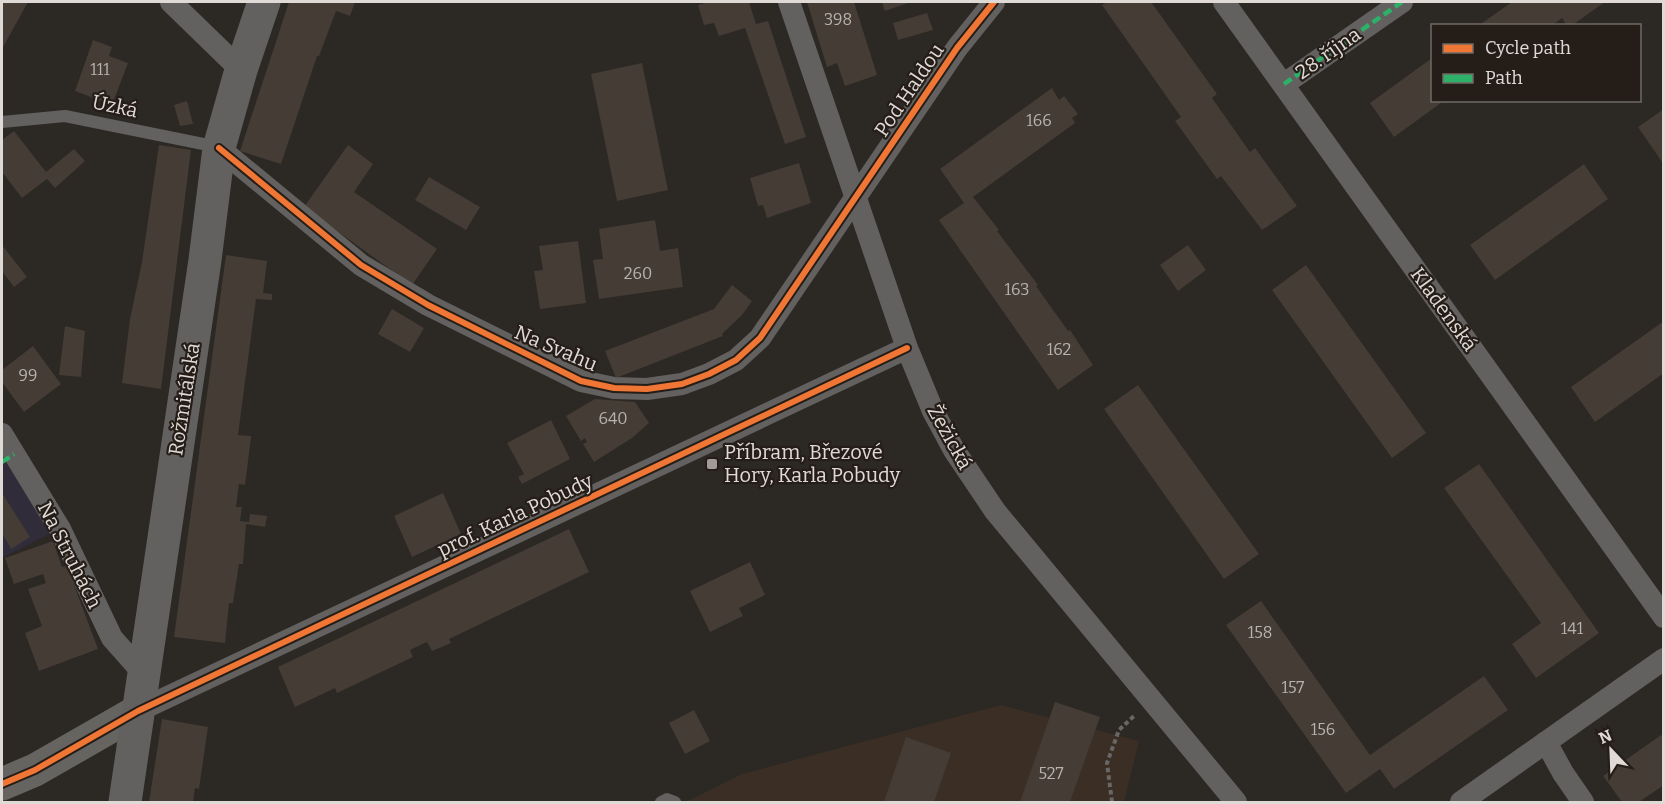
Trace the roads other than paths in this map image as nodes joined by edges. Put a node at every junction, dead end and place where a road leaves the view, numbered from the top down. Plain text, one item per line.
1 (171, 2) edge
2 (264, 2) edge
3 (789, 2) edge
4 (994, 2) edge
5 (1224, 2) edge
6 (1402, 2) edge
7 (241, 70) junction
8 (1284, 84) junction
9 (2, 122) edge
10 (219, 148) junction
11 (855, 200) junction
12 (907, 348) junction
13 (2, 434) edge
14 (1664, 617) edge
15 (1664, 659) edge
16 (143, 673) junction
17 (138, 711) junction
18 (1546, 742) junction
19 (2, 784) edge
20 (125, 802) edge
21 (661, 802) edge
22 (675, 802) edge
23 (1236, 802) edge
24 (1461, 802) edge
25 (1583, 802) edge

1 - 7 street
2 - 7 main road, Rožmitálská
3 - 11 street, Žežická
4 - 11 street, Pod Haldou
5 - 8 street, Kladenská
6 - 8 street, 28. října
7 - 10 main road, Rožmitálská
8 - 14 street, Kladenská
9 - 10 lane, Úzká
10 - 11 street, Na Svahu
10 - 16 main road, Rožmitálská
11 - 12 street, Žežická
12 - 17 street, prof. Karla Pobudy
12 - 23 street, Žežická
13 - 16 street, Na Struhách
15 - 18 street
16 - 17 main road, Rožmitálská
17 - 19 street
17 - 20 main road, Rožmitálská
18 - 24 street
18 - 25 street
21 - 22 lane

